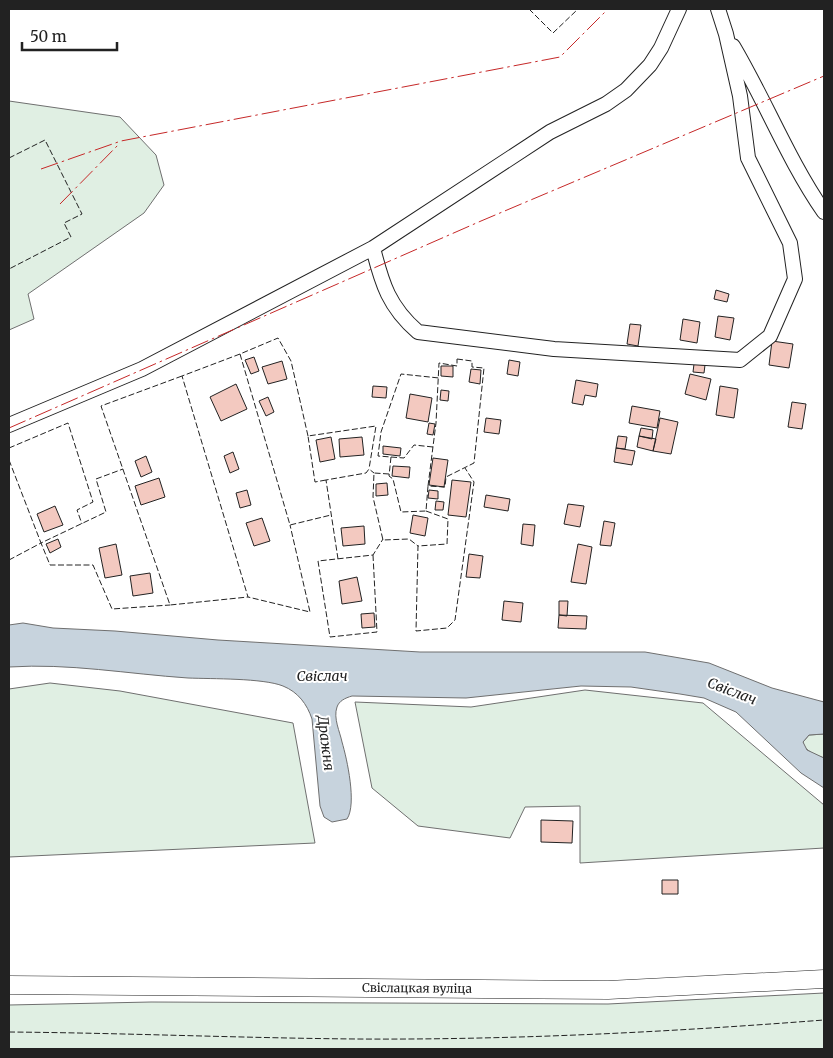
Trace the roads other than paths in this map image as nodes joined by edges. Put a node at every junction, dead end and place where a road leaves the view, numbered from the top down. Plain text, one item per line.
1 (679, 9) edge
2 (718, 9) edge
3 (726, 34) junction
4 (824, 212) edge
5 (373, 248) junction
6 (9, 425) edge
7 (824, 979) edge
8 (9, 986) edge

1 - 5 street
2 - 3 street
3 - 4 street
3 - 5 street
5 - 6 street
7 - 8 main road, Свіслацкая вуліца

